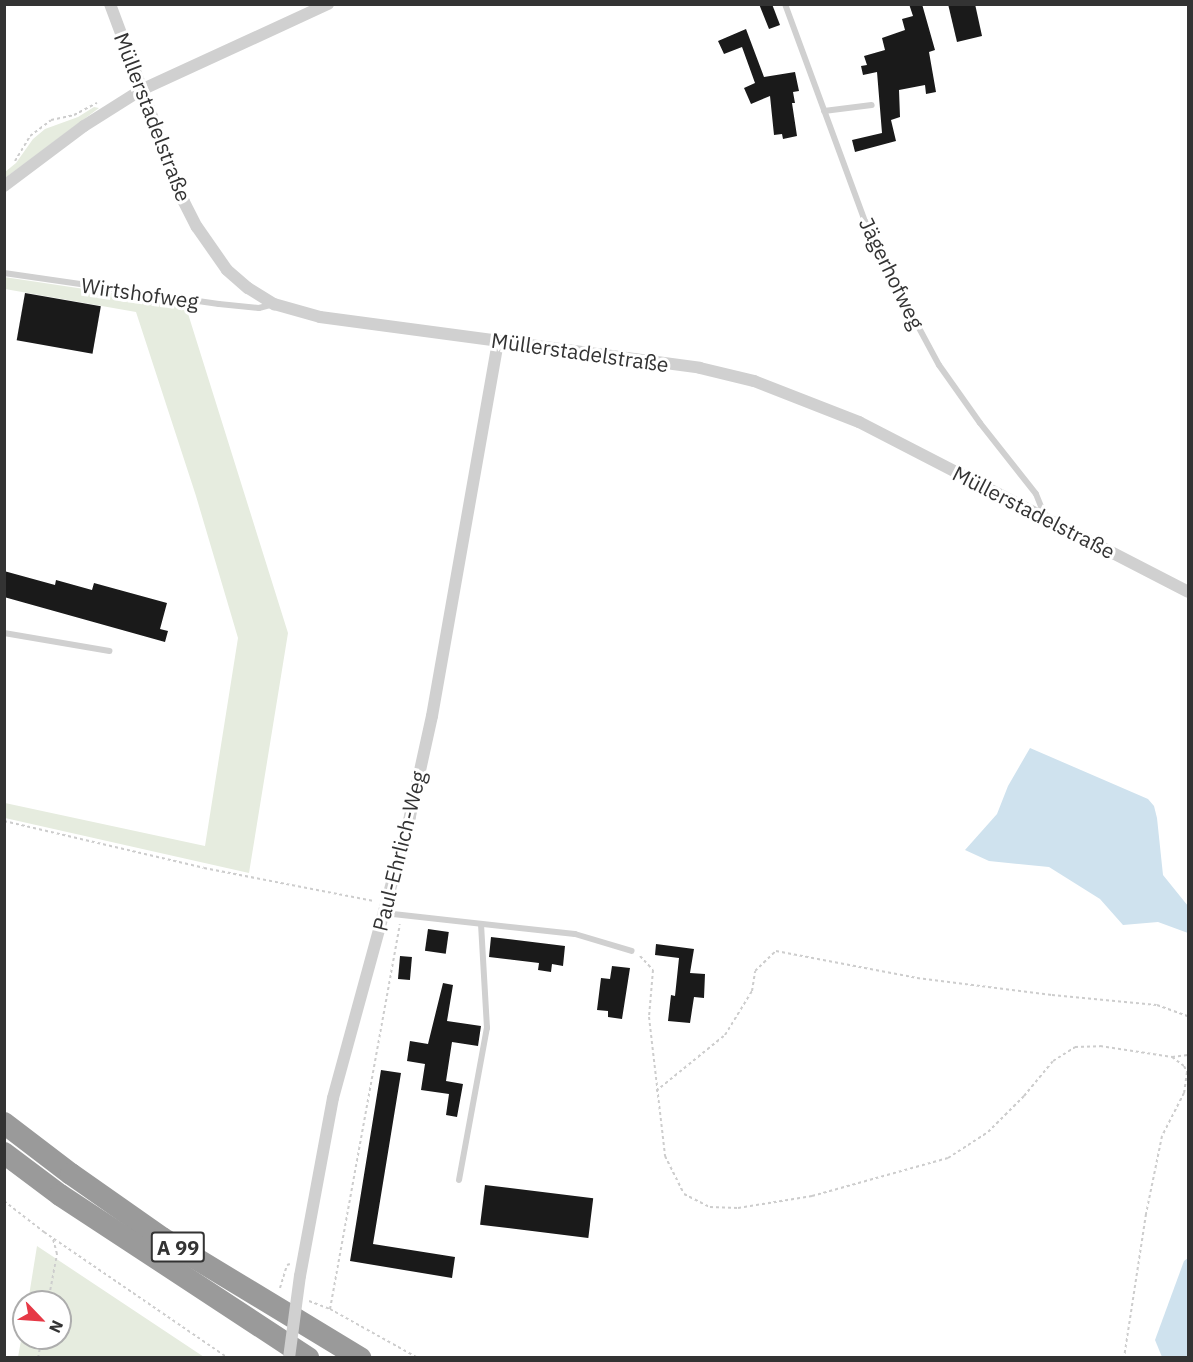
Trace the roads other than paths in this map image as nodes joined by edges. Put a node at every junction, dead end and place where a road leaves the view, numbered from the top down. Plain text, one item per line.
1 (110, 4) edge
2 (328, 4) edge
3 (785, 4) edge
4 (141, 90) junction
5 (872, 105) dead end
6 (824, 111) junction
7 (4, 186) edge
8 (4, 273) edge
9 (274, 304) junction
10 (498, 341) junction
11 (1046, 517) junction
12 (1188, 592) edge
13 (4, 633) edge
14 (109, 651) dead end
15 (384, 909) junction
16 (481, 924) junction
17 (632, 951) road end
18 (4, 1123) edge
19 (4, 1153) edge
20 (459, 1180) dead end
21 (288, 1358) edge
22 (308, 1358) edge
23 (360, 1358) edge

1 - 4 street, Müllerstadelstraße
2 - 4 street
3 - 6 lane, Jägerhofweg
4 - 7 street
4 - 9 street, Müllerstadelstraße
5 - 6 lane
6 - 11 lane, Jägerhofweg
8 - 9 lane, Wirtshofweg
9 - 10 street, Müllerstadelstraße
10 - 11 street, Müllerstadelstraße
10 - 15 street, Paul-Ehrlich-Weg
11 - 12 street, Müllerstadelstraße
13 - 14 lane
15 - 16 lane
15 - 21 street, Paul-Ehrlich-Weg, bridge
16 - 17 lane
16 - 20 lane
18 - 23 highway, A 99
19 - 22 highway, A 99

